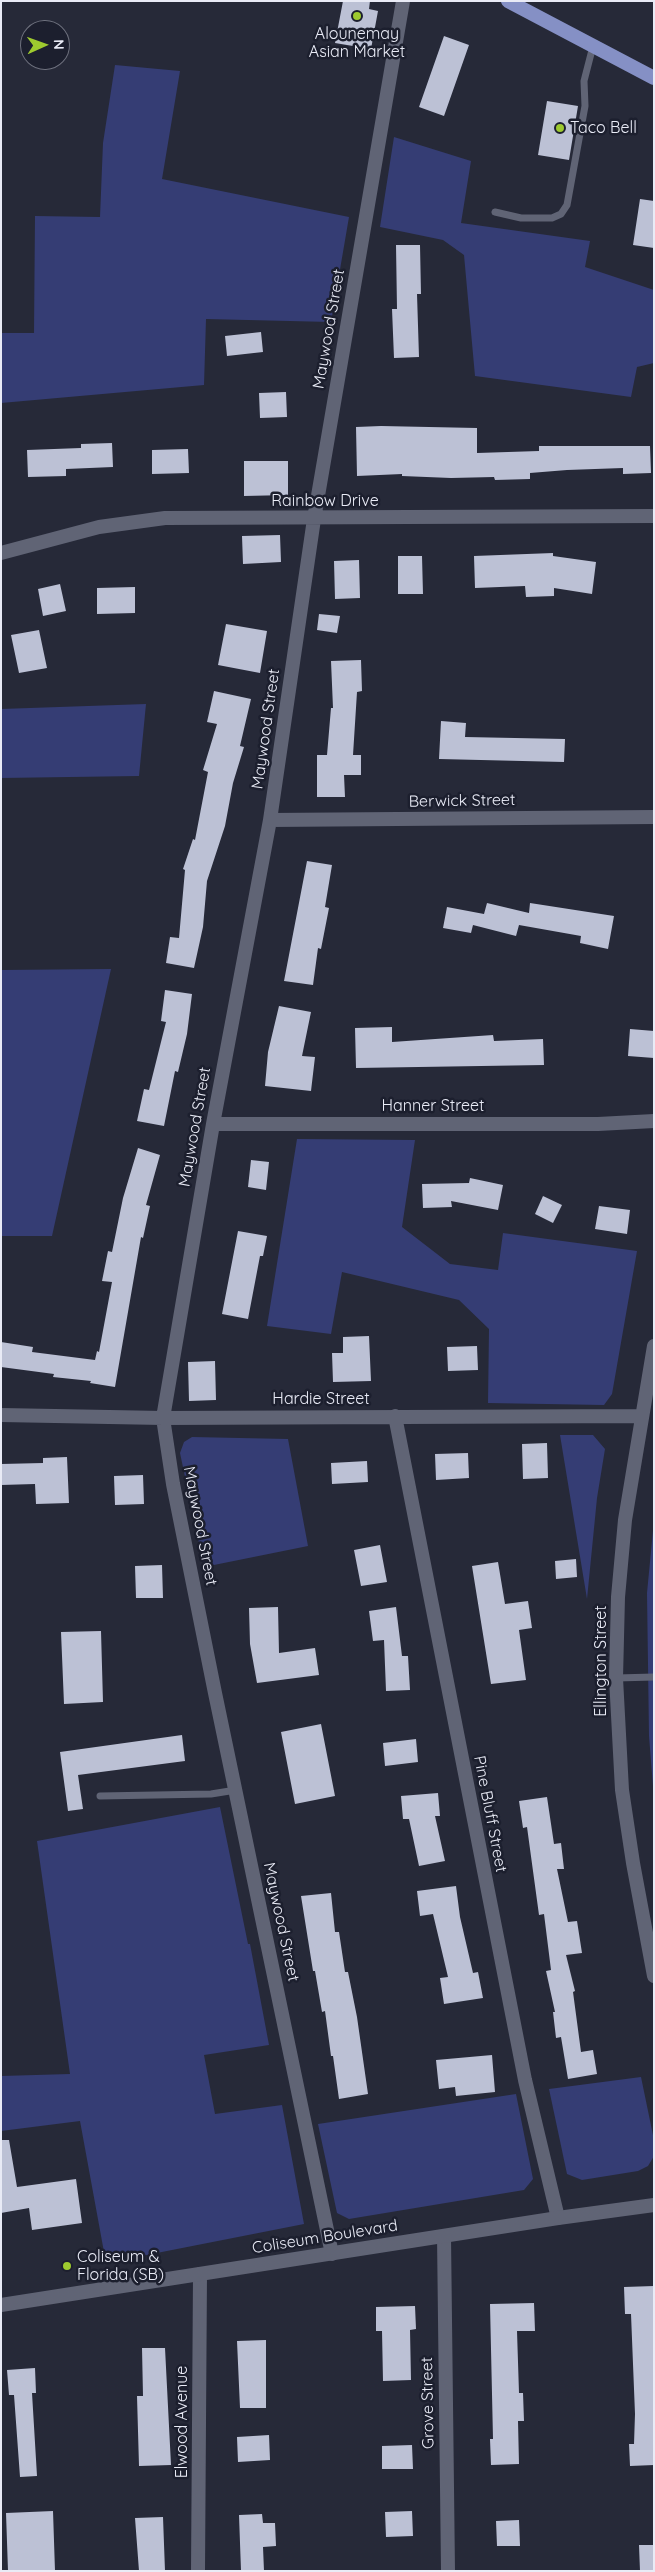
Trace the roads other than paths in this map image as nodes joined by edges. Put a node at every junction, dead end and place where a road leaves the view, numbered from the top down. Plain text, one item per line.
1 (402, 1) edge
2 (508, 1) edge
3 (593, 46) junction
4 (654, 78) edge
5 (495, 212) dead end
6 (654, 516) edge
7 (314, 519) junction
8 (1, 553) edge
9 (654, 816) edge
10 (270, 820) junction
11 (654, 1121) edge
12 (213, 1124) junction
13 (654, 1346) edge
14 (1, 1415) edge
15 (395, 1416) junction
16 (642, 1416) junction
17 (163, 1418) junction
18 (654, 1677) edge
19 (616, 1678) junction
20 (236, 1790) junction
21 (100, 1796) dead end
22 (654, 1976) edge
23 (654, 2205) edge
24 (558, 2218) junction
25 (444, 2236) junction
26 (332, 2254) junction
27 (200, 2274) junction
28 (1, 2305) edge
29 (198, 2571) edge
30 (448, 2571) edge

1 - 7 street, Maywood Street
2 - 3 main road
3 - 4 main road
3 - 5 lane
6 - 7 street, Rainbow Drive
7 - 8 street, Rainbow Drive
7 - 10 street, Maywood Street
9 - 10 street, Berwick Street
10 - 12 street, Maywood Street
11 - 12 street, Hanner Street
12 - 17 street, Maywood Street
13 - 16 street, Ellington Street
14 - 17 street, Hardie Street
15 - 16 street, Hardie Street
15 - 17 street, Hardie Street
15 - 24 street, Pine Bluff Street
16 - 19 street, Ellington Street
17 - 20 street, Maywood Street
18 - 19 lane
19 - 22 street, Ellington Street
20 - 21 lane
20 - 26 street, Maywood Street
23 - 24 street, Coliseum Boulevard
24 - 25 street, Coliseum Boulevard
25 - 26 street, Coliseum Boulevard
25 - 30 street, Grove Street
26 - 27 street, Coliseum Boulevard
27 - 28 street, Coliseum Boulevard
27 - 29 street, Elwood Avenue

